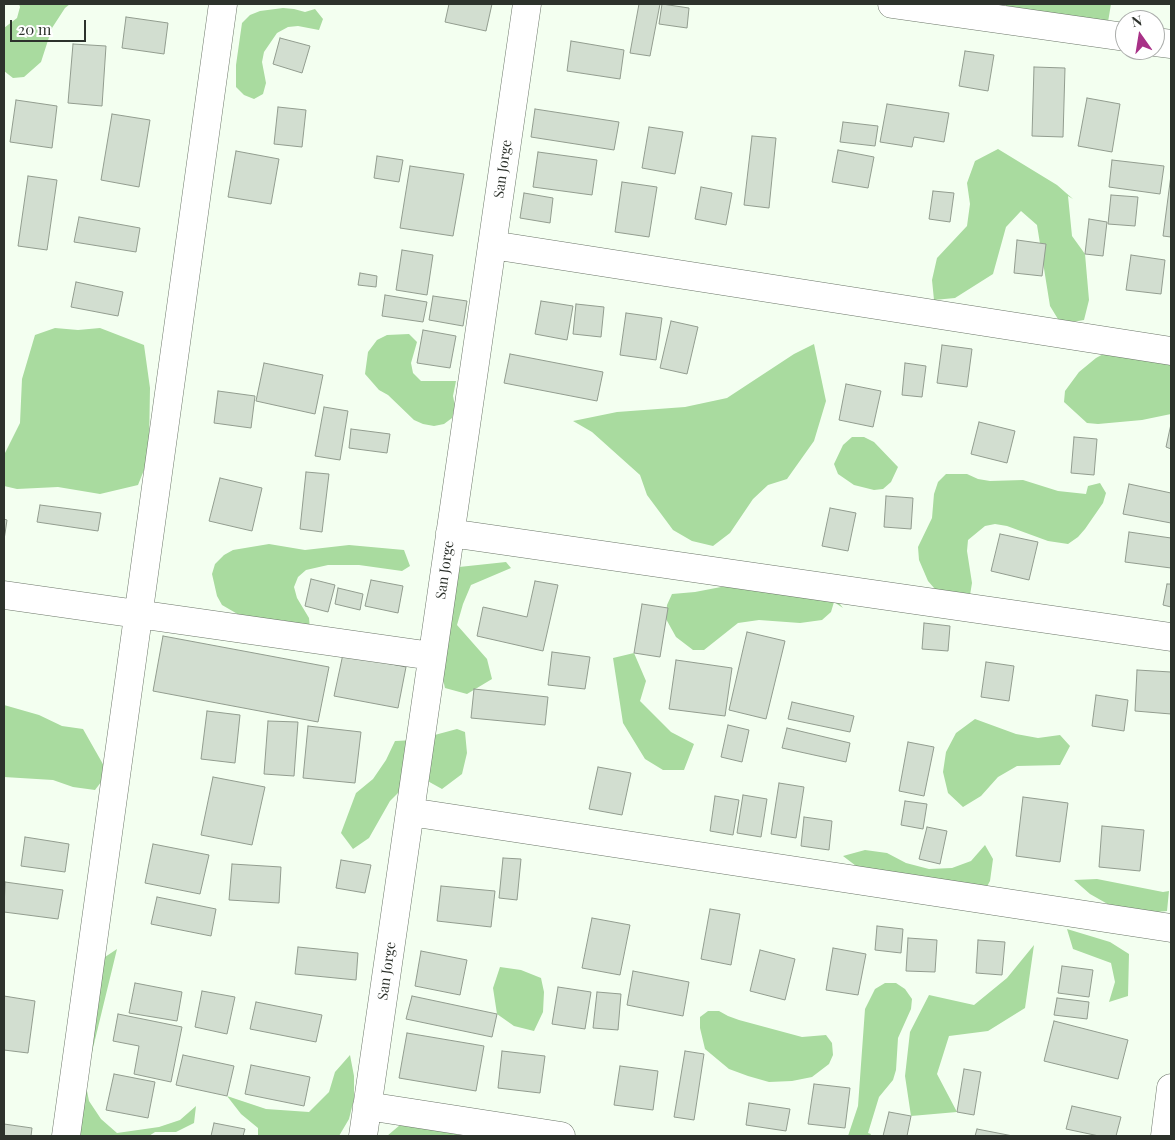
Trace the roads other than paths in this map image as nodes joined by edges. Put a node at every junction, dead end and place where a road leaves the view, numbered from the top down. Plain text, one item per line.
1 (223, 4) edge
2 (527, 4) edge
3 (892, 4) edge
4 (1115, 36) edge
5 (492, 245) junction
6 (1171, 351) edge
7 (450, 533) junction
8 (4, 595) edge
9 (138, 614) junction
10 (1171, 637) edge
11 (432, 656) junction
12 (410, 812) junction
13 (1171, 928) edge
14 (1171, 1088) edge
15 (367, 1106) junction
16 (66, 1136) edge
17 (363, 1136) edge
18 (561, 1136) edge
19 (1165, 1136) edge

1 - 9 street
2 - 5 street, San Jorge
3 - 4 street
5 - 6 street
5 - 7 street, San Jorge
7 - 10 street
7 - 11 street, San Jorge
8 - 9 street
9 - 11 street
9 - 16 street
11 - 12 street, San Jorge
12 - 13 street
12 - 15 street, San Jorge
14 - 19 street
15 - 17 street, San Jorge
15 - 18 street

